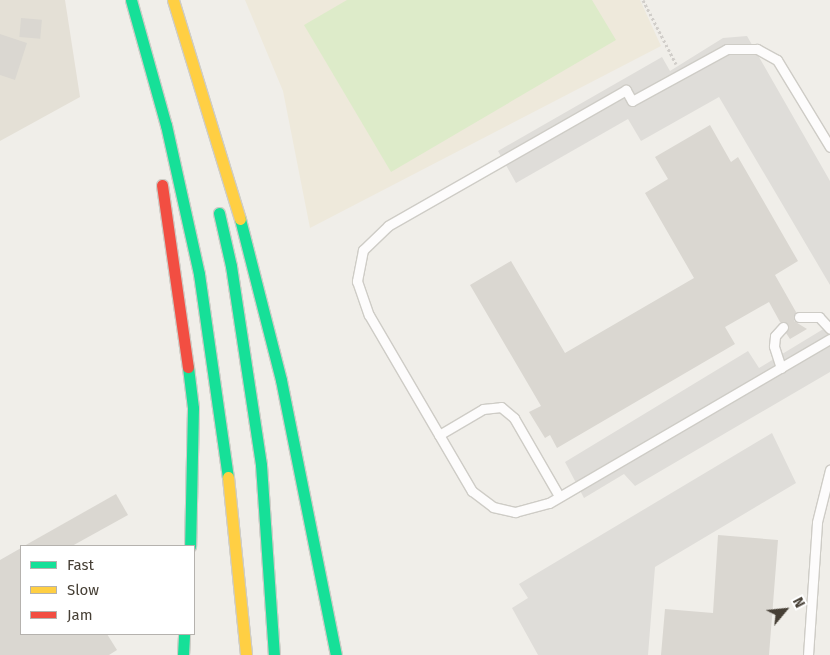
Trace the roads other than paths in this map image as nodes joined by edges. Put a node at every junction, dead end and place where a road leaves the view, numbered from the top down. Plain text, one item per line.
1 (131, 0) edge
2 (164, 0) edge
3 (173, 0) edge
4 (198, 126) dead end
5 (830, 147) edge
6 (160, 176) dead end
7 (216, 201) dead end
8 (799, 317) dead end
9 (783, 327) dead end
10 (830, 329) edge
11 (830, 339) edge
12 (781, 368) junction
13 (439, 435) junction
14 (830, 470) edge
15 (559, 496) junction
16 (190, 545) edge
17 (184, 635) edge
18 (183, 655) edge
19 (246, 655) edge
20 (274, 655) edge
21 (336, 655) edge
22 (808, 655) edge

1 - 19 highway
2 - 4 highway
3 - 21 highway
5 - 13 lane
6 - 16 highway
7 - 20 highway
8 - 10 lane
9 - 12 lane
11 - 12 lane
12 - 15 lane
13 - 15 lane
13 - 15 lane
14 - 22 lane
17 - 18 highway

